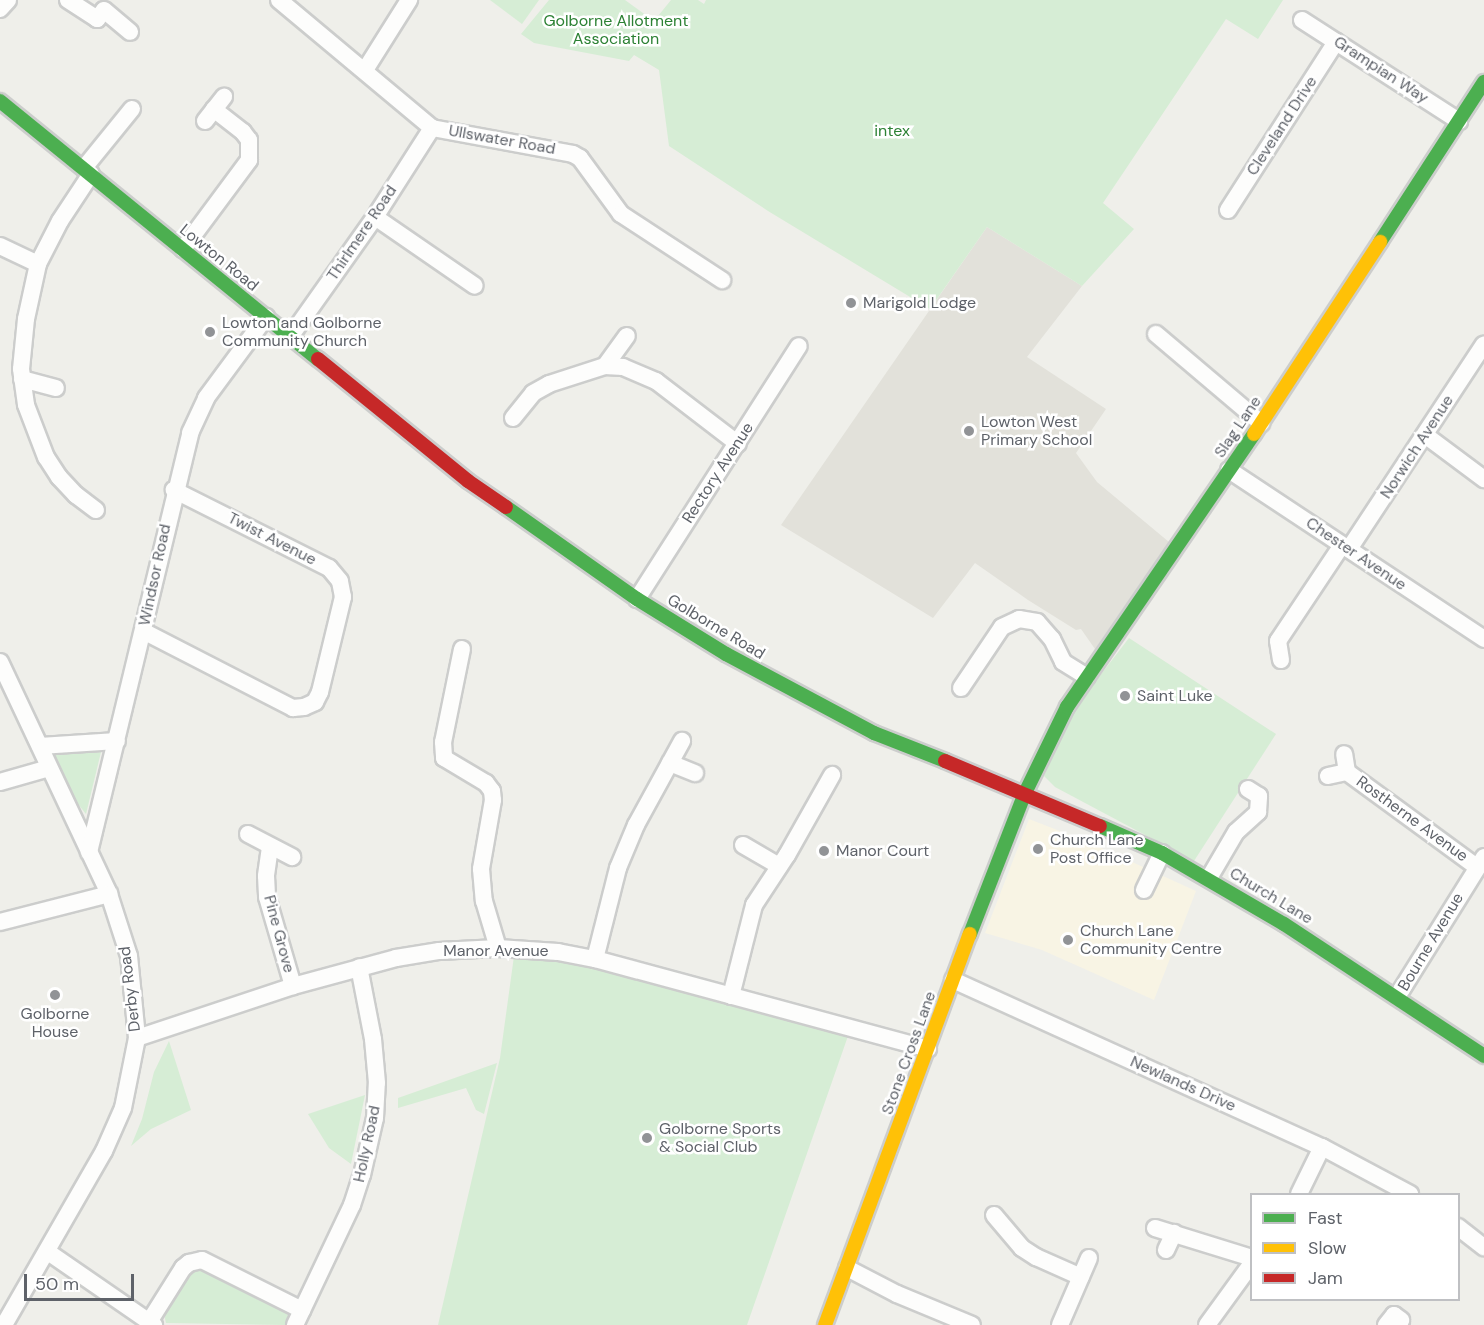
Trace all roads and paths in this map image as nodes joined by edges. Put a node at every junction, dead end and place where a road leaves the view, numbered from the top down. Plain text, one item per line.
1 (8, 0) edge
2 (68, 0) edge
3 (279, 0) edge
4 (409, 0) edge
5 (0, 9) edge
6 (1302, 20) dead end
7 (130, 32) dead end
8 (1336, 42) junction
9 (365, 70) junction
10 (1484, 82) edge
11 (0, 102) edge
12 (132, 109) dead end
13 (214, 109) dead end
14 (1459, 121) junction
15 (432, 128) junction
16 (88, 171) junction
17 (1225, 212) dead end
18 (375, 217) junction
19 (0, 246) edge
20 (183, 249) junction
21 (38, 264) junction
22 (722, 280) dead end
23 (475, 286) dead end
24 (266, 317) junction
25 (1156, 334) dead end
26 (627, 336) dead end
27 (290, 337) junction
28 (1484, 344) edge
29 (799, 346) dead end
30 (605, 366) junction
31 (22, 379) junction
32 (56, 388) dead end
33 (513, 418) dead end
34 (1261, 423) junction
35 (1425, 435) junction
36 (418, 441) joint
37 (738, 444) junction
38 (1229, 470) junction
39 (1484, 479) edge
40 (174, 490) junction
41 (96, 510) dead end
42 (1346, 547) junction
43 (637, 599) junction
44 (143, 631) junction
45 (1484, 639) edge
46 (462, 649) dead end
47 (1281, 660) dead end
48 (0, 662) edge
49 (1087, 677) junction
50 (961, 688) dead end
51 (117, 741) junction
52 (682, 741) dead end
53 (40, 746) junction
54 (1344, 754) dead end
55 (670, 763) junction
56 (49, 768) junction
57 (1347, 772) junction
58 (695, 773) dead end
59 (832, 775) dead end
60 (1328, 776) dead end
61 (0, 783) edge
62 (1256, 788) dead end
63 (1025, 793) junction
64 (248, 834) dead end
65 (743, 845) dead end
66 (270, 847) junction
67 (89, 852) junction
68 (1162, 853) junction
69 (292, 857) dead end
70 (1480, 862) edge
71 (779, 866) junction
72 (1209, 878) junction
73 (1144, 890) dead end
74 (109, 894) junction
75 (0, 922) edge
76 (498, 948) junction
77 (595, 959) junction
78 (359, 967) junction
79 (952, 980) junction
80 (293, 986) junction
81 (731, 996) junction
82 (1397, 997) junction
83 (137, 1038) junction
84 (928, 1049) junction
85 (1484, 1056) edge
86 (1323, 1147) junction
87 (1300, 1193) edge
88 (1408, 1193) edge
89 (994, 1215) dead end
90 (1155, 1228) dead end
91 (1460, 1229) edge
92 (1174, 1233) junction
93 (1484, 1247) edge
94 (1166, 1250) dead end
95 (48, 1252) junction
96 (1089, 1258) dead end
97 (1250, 1258) edge
98 (1250, 1264) edge
99 (847, 1268) junction
100 (1081, 1277) junction
101 (298, 1318) edge
102 (3, 1322) edge
103 (152, 1324) edge
104 (825, 1325) edge
105 (972, 1325) edge
106 (1060, 1325) edge
107 (1207, 1325) edge

1 - 5 street
2 - 7 street
3 - 9 street, Ullswater Road
4 - 9 street
6 - 8 street, Grampian Way
8 - 14 street, Grampian Way
8 - 17 street, Cleveland Drive
9 - 15 street, Ullswater Road
10 - 14 main road, Slag Lane
11 - 16 main road, Lowton Road
12 - 16 street
13 - 20 street
14 - 34 main road, Slag Lane
15 - 18 street, Thirlmere Road
15 - 22 street, Ullswater Road
16 - 20 main road, Lowton Road
16 - 21 street
18 - 23 street
18 - 27 street, Thirlmere Road
19 - 21 street
20 - 24 main road, Lowton Road
21 - 31 street
24 - 27 main road, Lowton Road
24 - 40 street, Windsor Road
25 - 34 street
26 - 30 street
27 - 36 main road, Lowton Road
28 - 35 street, Norwich Avenue
29 - 37 street, Rectory Avenue
30 - 33 street
30 - 37 street
31 - 32 street
31 - 41 street
34 - 38 main road, Slag Lane
35 - 39 street
35 - 42 street, Norwich Avenue
36 - 43 main road, Golborne Road
37 - 43 street, Rectory Avenue
38 - 42 street, Chester Avenue
38 - 49 main road, Slag Lane
40 - 44 street, Windsor Road
40 - 44 street, Twist Avenue
42 - 45 street, Chester Avenue
42 - 47 street, Norwich Avenue
43 - 63 main road, Golborne Road
44 - 51 street, Windsor Road
46 - 76 street
48 - 53 street, Derby Road
49 - 50 street
49 - 63 main road, Slag Lane
51 - 53 street
51 - 67 street, Windsor Road
52 - 55 street
53 - 56 street, Derby Road
54 - 57 street
55 - 58 street
55 - 77 street
56 - 61 street
56 - 67 street, Derby Road
57 - 60 street
57 - 70 street, Rostherne Avenue
59 - 71 street
62 - 72 street
63 - 68 main road, Church Lane
63 - 79 main road, Stone Cross Lane
64 - 66 street
65 - 71 street
66 - 69 street
66 - 80 street, Pine Grove
67 - 74 street, Derby Road
68 - 72 main road, Church Lane
68 - 73 street
70 - 82 street, Bourne Avenue
71 - 81 street
72 - 82 main road, Church Lane
74 - 75 street
74 - 83 street, Derby Road
76 - 77 street, Manor Avenue
76 - 78 street, Manor Avenue
77 - 81 street, Manor Avenue
78 - 80 street, Manor Avenue
78 - 101 street, Holly Road
79 - 84 main road, Stone Cross Lane
79 - 86 street, Newlands Drive
80 - 83 street, Manor Avenue
81 - 84 street, Manor Avenue
82 - 85 main road, Church Lane
83 - 95 street, Derby Road
84 - 99 main road, Stone Cross Lane
86 - 87 street
86 - 88 street, Newlands Drive
89 - 100 street
90 - 92 street
91 - 93 street
92 - 94 street
92 - 97 street
95 - 102 street, Derby Road
95 - 103 street
96 - 100 street
98 - 107 street
99 - 104 main road, Stone Cross Lane
99 - 105 street
100 - 106 street
101 - 103 street, Holly Road

